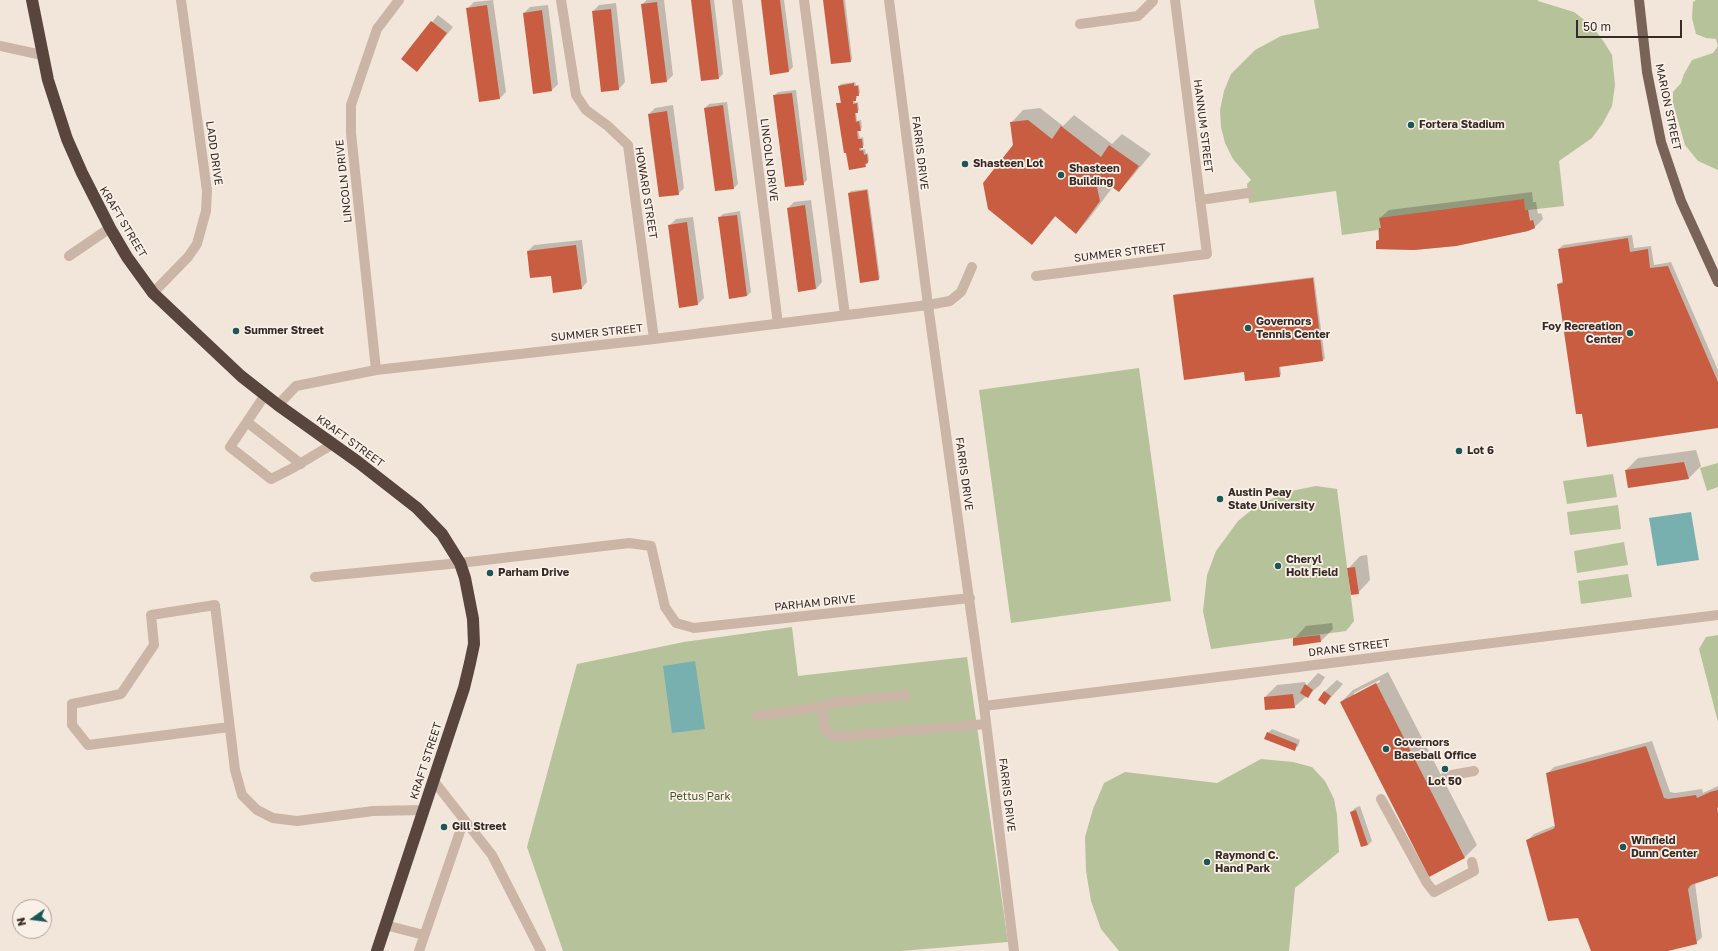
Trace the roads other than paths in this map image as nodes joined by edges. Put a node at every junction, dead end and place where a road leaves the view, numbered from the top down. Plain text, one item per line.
1 (32, 0) edge
2 (181, 0) edge
3 (398, 0) edge
4 (561, 0) edge
5 (737, 0) edge
6 (804, 0) edge
7 (889, 0) edge
8 (1155, 0) edge
9 (1175, 0) edge
10 (1639, 0) edge
11 (1080, 24) dead end
12 (0, 46) edge
13 (42, 55) junction
14 (1248, 193) dead end
15 (1200, 200) junction
16 (110, 228) junction
17 (1207, 254) joint
18 (69, 256) dead end
19 (972, 267) dead end
20 (1036, 276) dead end
21 (1718, 282) edge
22 (154, 293) junction
23 (928, 305) junction
24 (845, 316) junction
25 (778, 324) junction
26 (654, 339) junction
27 (376, 370) junction
28 (265, 395) junction
29 (278, 405) junction
30 (247, 422) junction
31 (333, 444) junction
32 (301, 464) junction
33 (460, 563) junction
34 (315, 577) dead end
35 (970, 598) junction
36 (1718, 615) edge
37 (906, 695) dead end
38 (984, 706) junction
39 (822, 707) junction
40 (757, 716) dead end
41 (986, 724) junction
42 (229, 726) junction
43 (1474, 771) dead end
44 (1446, 776) dead end
45 (433, 780) junction
46 (1381, 799) dead end
47 (424, 810) junction
48 (464, 820) junction
49 (1472, 862) dead end
50 (385, 924) junction
51 (424, 934) junction
52 (377, 951) edge
53 (419, 951) edge
54 (541, 951) edge
55 (1014, 951) edge

1 - 13 highway, KRAFT STREET
2 - 22 street, LADD DRIVE
3 - 27 street, LINCOLN DRIVE
4 - 26 street, HOWARD STREET
5 - 25 street, LINCOLN DRIVE
6 - 24 street
7 - 23 street, FARRIS DRIVE
8 - 11 street
9 - 15 street, HANNUM STREET
10 - 21 main road, MARION STREET
12 - 13 street
13 - 16 highway, KRAFT STREET
14 - 15 street
15 - 17 street, HANNUM STREET
16 - 18 street
16 - 22 highway, KRAFT STREET
17 - 20 street, SUMMER STREET
19 - 23 street, SUMMER STREET
22 - 28 highway, KRAFT STREET
23 - 24 street, SUMMER STREET
23 - 35 street, FARRIS DRIVE
24 - 25 street, SUMMER STREET
25 - 26 street, SUMMER STREET
26 - 27 street, SUMMER STREET
27 - 29 street, SUMMER STREET
28 - 29 highway, KRAFT STREET
28 - 30 street
29 - 31 highway, KRAFT STREET
30 - 32 street
30 - 32 street
31 - 32 street
31 - 33 highway, KRAFT STREET
33 - 34 street, PARHAM DRIVE
33 - 35 street, PARHAM DRIVE
33 - 45 highway, KRAFT STREET
35 - 38 street, FARRIS DRIVE
36 - 38 street, DRANE STREET
37 - 39 street
38 - 41 street, FARRIS DRIVE
39 - 40 street
39 - 41 street
41 - 55 street, FARRIS DRIVE
42 - 42 street
42 - 47 street
43 - 44 street
45 - 47 highway, KRAFT STREET
45 - 48 street
46 - 49 street
47 - 50 highway, KRAFT STREET
48 - 51 street
48 - 54 street
50 - 51 street
50 - 52 highway, KRAFT STREET
51 - 53 street

